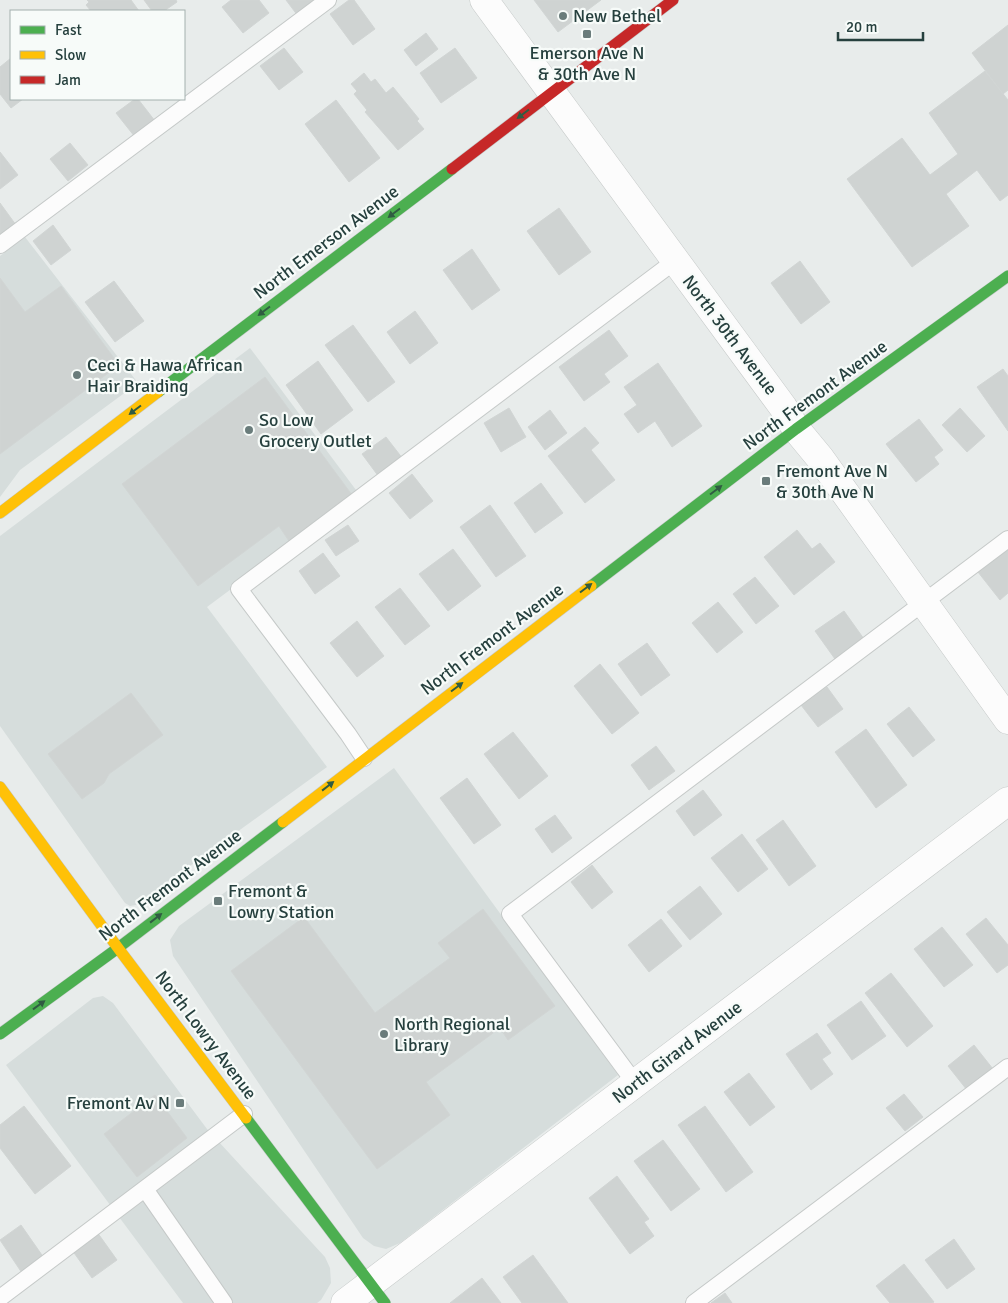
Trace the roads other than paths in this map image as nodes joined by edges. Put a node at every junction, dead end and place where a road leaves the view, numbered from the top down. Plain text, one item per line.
1 (328, 0) edge
2 (484, 0) edge
3 (673, 0) edge
4 (551, 92) junction
5 (0, 245) edge
6 (675, 261) junction
7 (1008, 276) edge
8 (796, 429) junction
9 (0, 513) edge
10 (1008, 539) edge
11 (923, 603) junction
12 (1008, 720) edge
13 (364, 758) junction
14 (0, 787) edge
15 (1008, 801) edge
16 (118, 948) junction
17 (0, 1034) edge
18 (1008, 1067) edge
19 (635, 1083) junction
20 (244, 1114) junction
21 (145, 1188) junction
22 (378, 1293) edge
23 (0, 1298) edge
24 (224, 1303) edge
25 (345, 1303) edge
26 (694, 1303) edge

1 - 5 lane
2 - 4 street, North 30th Avenue
3 - 4 street, North Emerson Avenue
4 - 6 street, North 30th Avenue
4 -> 9 street, North Emerson Avenue
6 - 8 street, North 30th Avenue
6 - 13 lane
7 - 8 street, North Fremont Avenue
8 - 11 street, North 30th Avenue
13 -> 8 street, North Fremont Avenue
10 - 11 lane
11 - 12 street, North 30th Avenue
11 - 19 lane
16 -> 13 street, North Fremont Avenue
14 - 16 street, North Lowry Avenue
15 - 19 street, North Girard Avenue
17 -> 16 street, North Fremont Avenue
16 - 20 street, North Lowry Avenue
18 - 26 lane
19 - 22 street, North Girard Avenue
20 - 21 lane
20 - 22 street, North Lowry Avenue
21 - 23 lane
21 - 24 lane
22 - 25 street, North Girard Avenue

